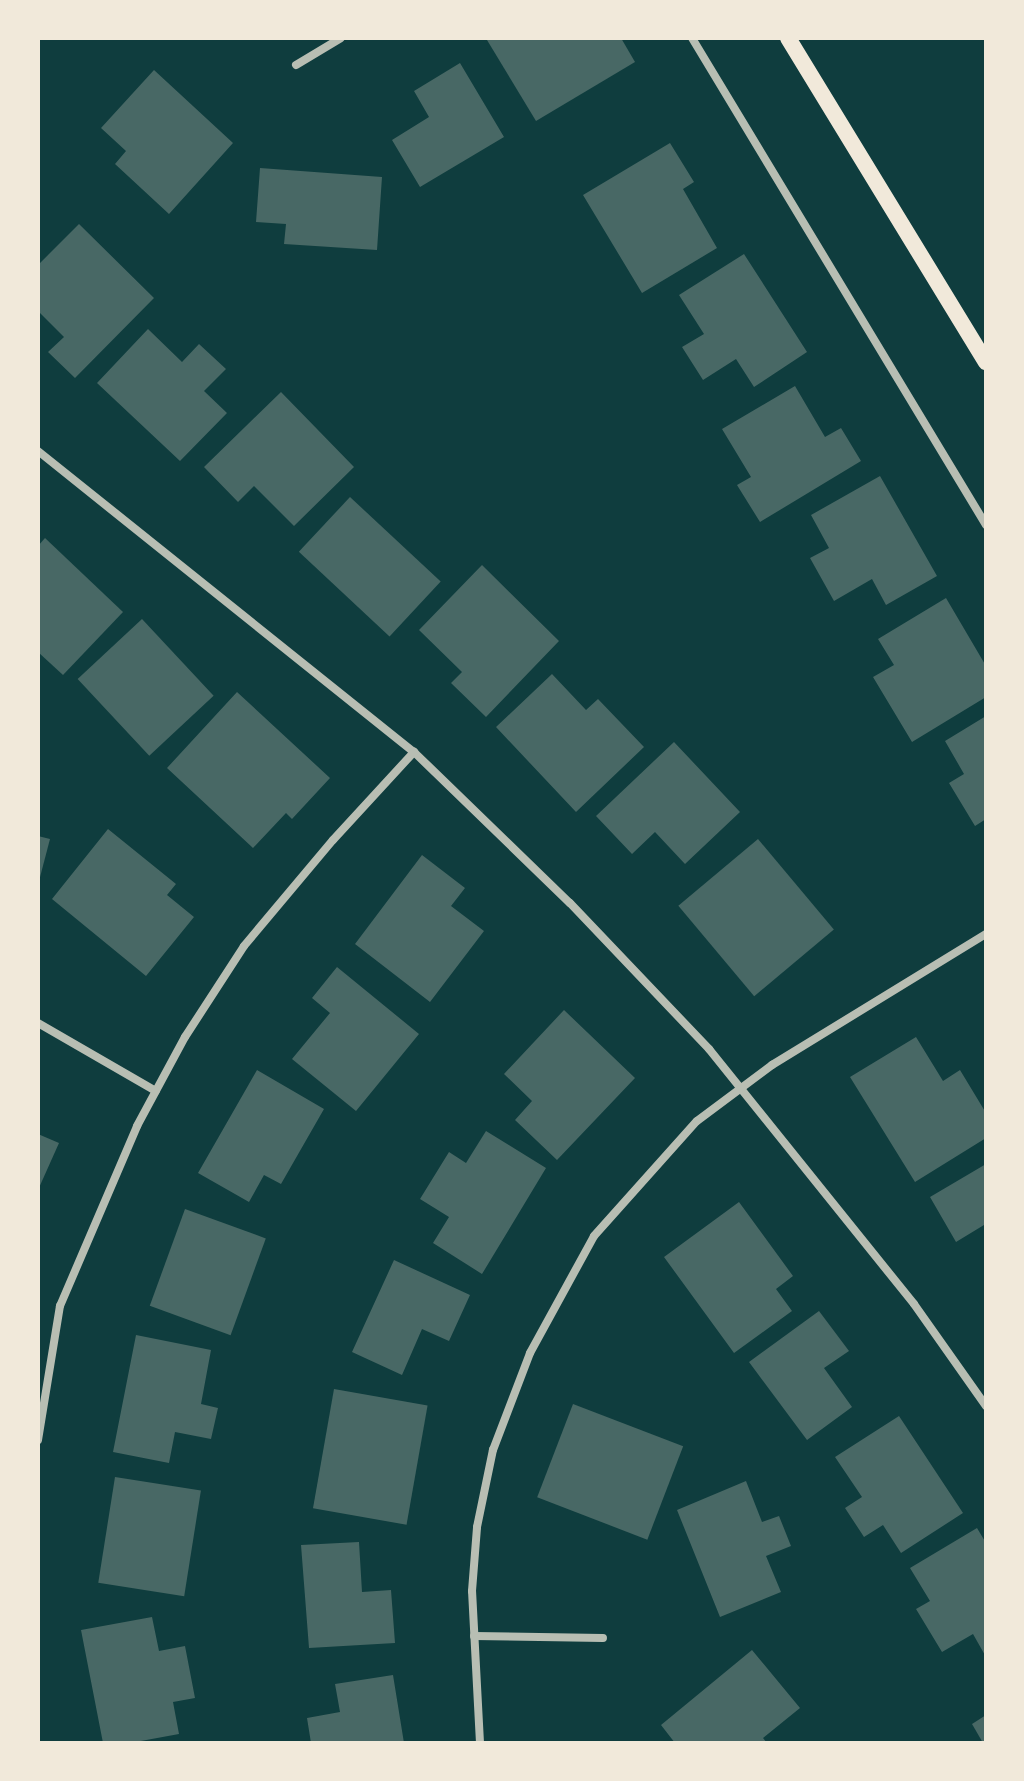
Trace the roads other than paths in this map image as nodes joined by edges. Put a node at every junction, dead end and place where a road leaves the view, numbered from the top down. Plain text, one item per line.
1 (341, 38) edge
2 (692, 38) edge
3 (788, 38) edge
4 (296, 65) dead end
5 (986, 362) edge
6 (38, 451) edge
7 (986, 525) edge
8 (414, 752) junction
9 (986, 934) edge
10 (38, 1023) edge
11 (740, 1089) junction
12 (156, 1091) junction
13 (986, 1406) edge
14 (38, 1440) edge
15 (474, 1636) junction
16 (603, 1638) dead end
17 (480, 1743) edge

1 - 4 street
2 - 7 street
3 - 5 main road
6 - 8 street
8 - 11 street
8 - 12 street
9 - 11 street
10 - 12 street
11 - 13 street
11 - 15 street
12 - 14 street
15 - 16 street
15 - 17 street

